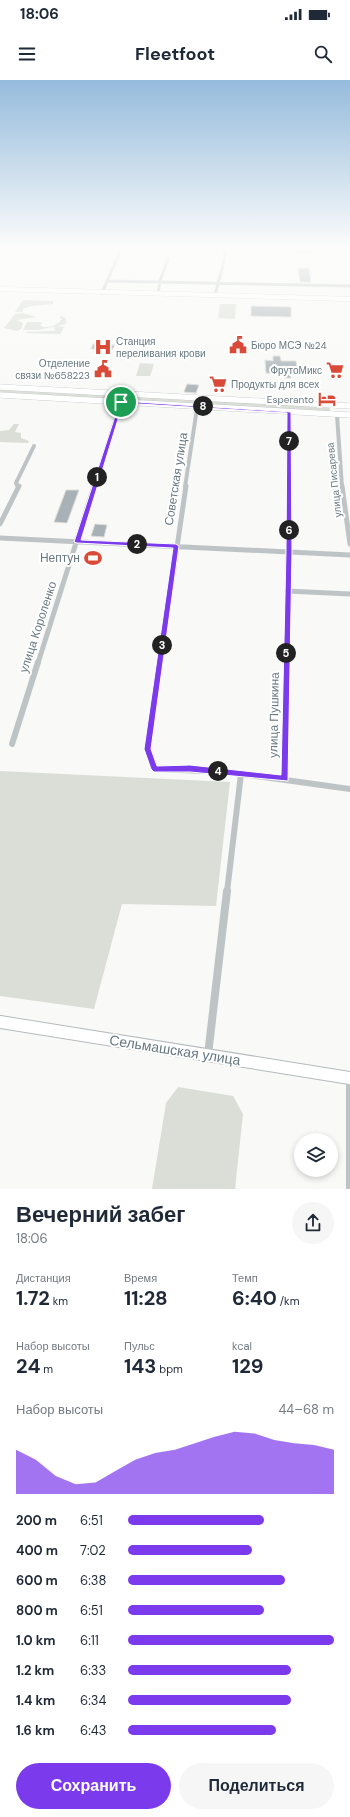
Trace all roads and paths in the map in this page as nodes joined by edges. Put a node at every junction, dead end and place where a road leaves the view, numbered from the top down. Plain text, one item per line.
1 (0, 388) edge
2 (0, 395) edge
3 (200, 398) junction
4 (121, 402) junction
5 (198, 406) junction
6 (350, 406) edge
7 (289, 412) junction
8 (337, 415) junction
9 (350, 415) edge
10 (34, 446) dead end
11 (0, 524) edge
12 (0, 538) edge
13 (77, 542) junction
14 (350, 544) edge
15 (176, 546) junction
16 (289, 551) junction
17 (350, 555) edge
18 (287, 591) junction
19 (350, 594) edge
20 (12, 744) dead end
21 (241, 774) junction
22 (285, 779) junction
23 (350, 789) edge
24 (0, 1022) edge
25 (208, 1055) junction
26 (350, 1078) edge
27 (350, 1189) edge

1 - 3 street
2 - 4 street
3 - 5 street, Советская улица
3 - 6 street
4 - 5 street
4 - 13 street, улица Короленко
5 - 7 street
5 - 15 street, Советская улица
7 - 8 street
7 - 16 street, улица Пушкина
8 - 9 street
8 - 14 street, улица Писарева
10 - 11 street
12 - 13 street
13 - 15 street
13 - 20 street, улица Короленко
15 - 16 street
15 - 21 street, Советская улица
16 - 17 street
16 - 18 street, улица Пушкина
18 - 19 street
18 - 22 street, улица Пушкина
21 - 22 street
21 - 25 street
22 - 23 street
24 - 25 street, Сельмашская улица
25 - 26 street, Сельмашская улица
26 - 27 street

